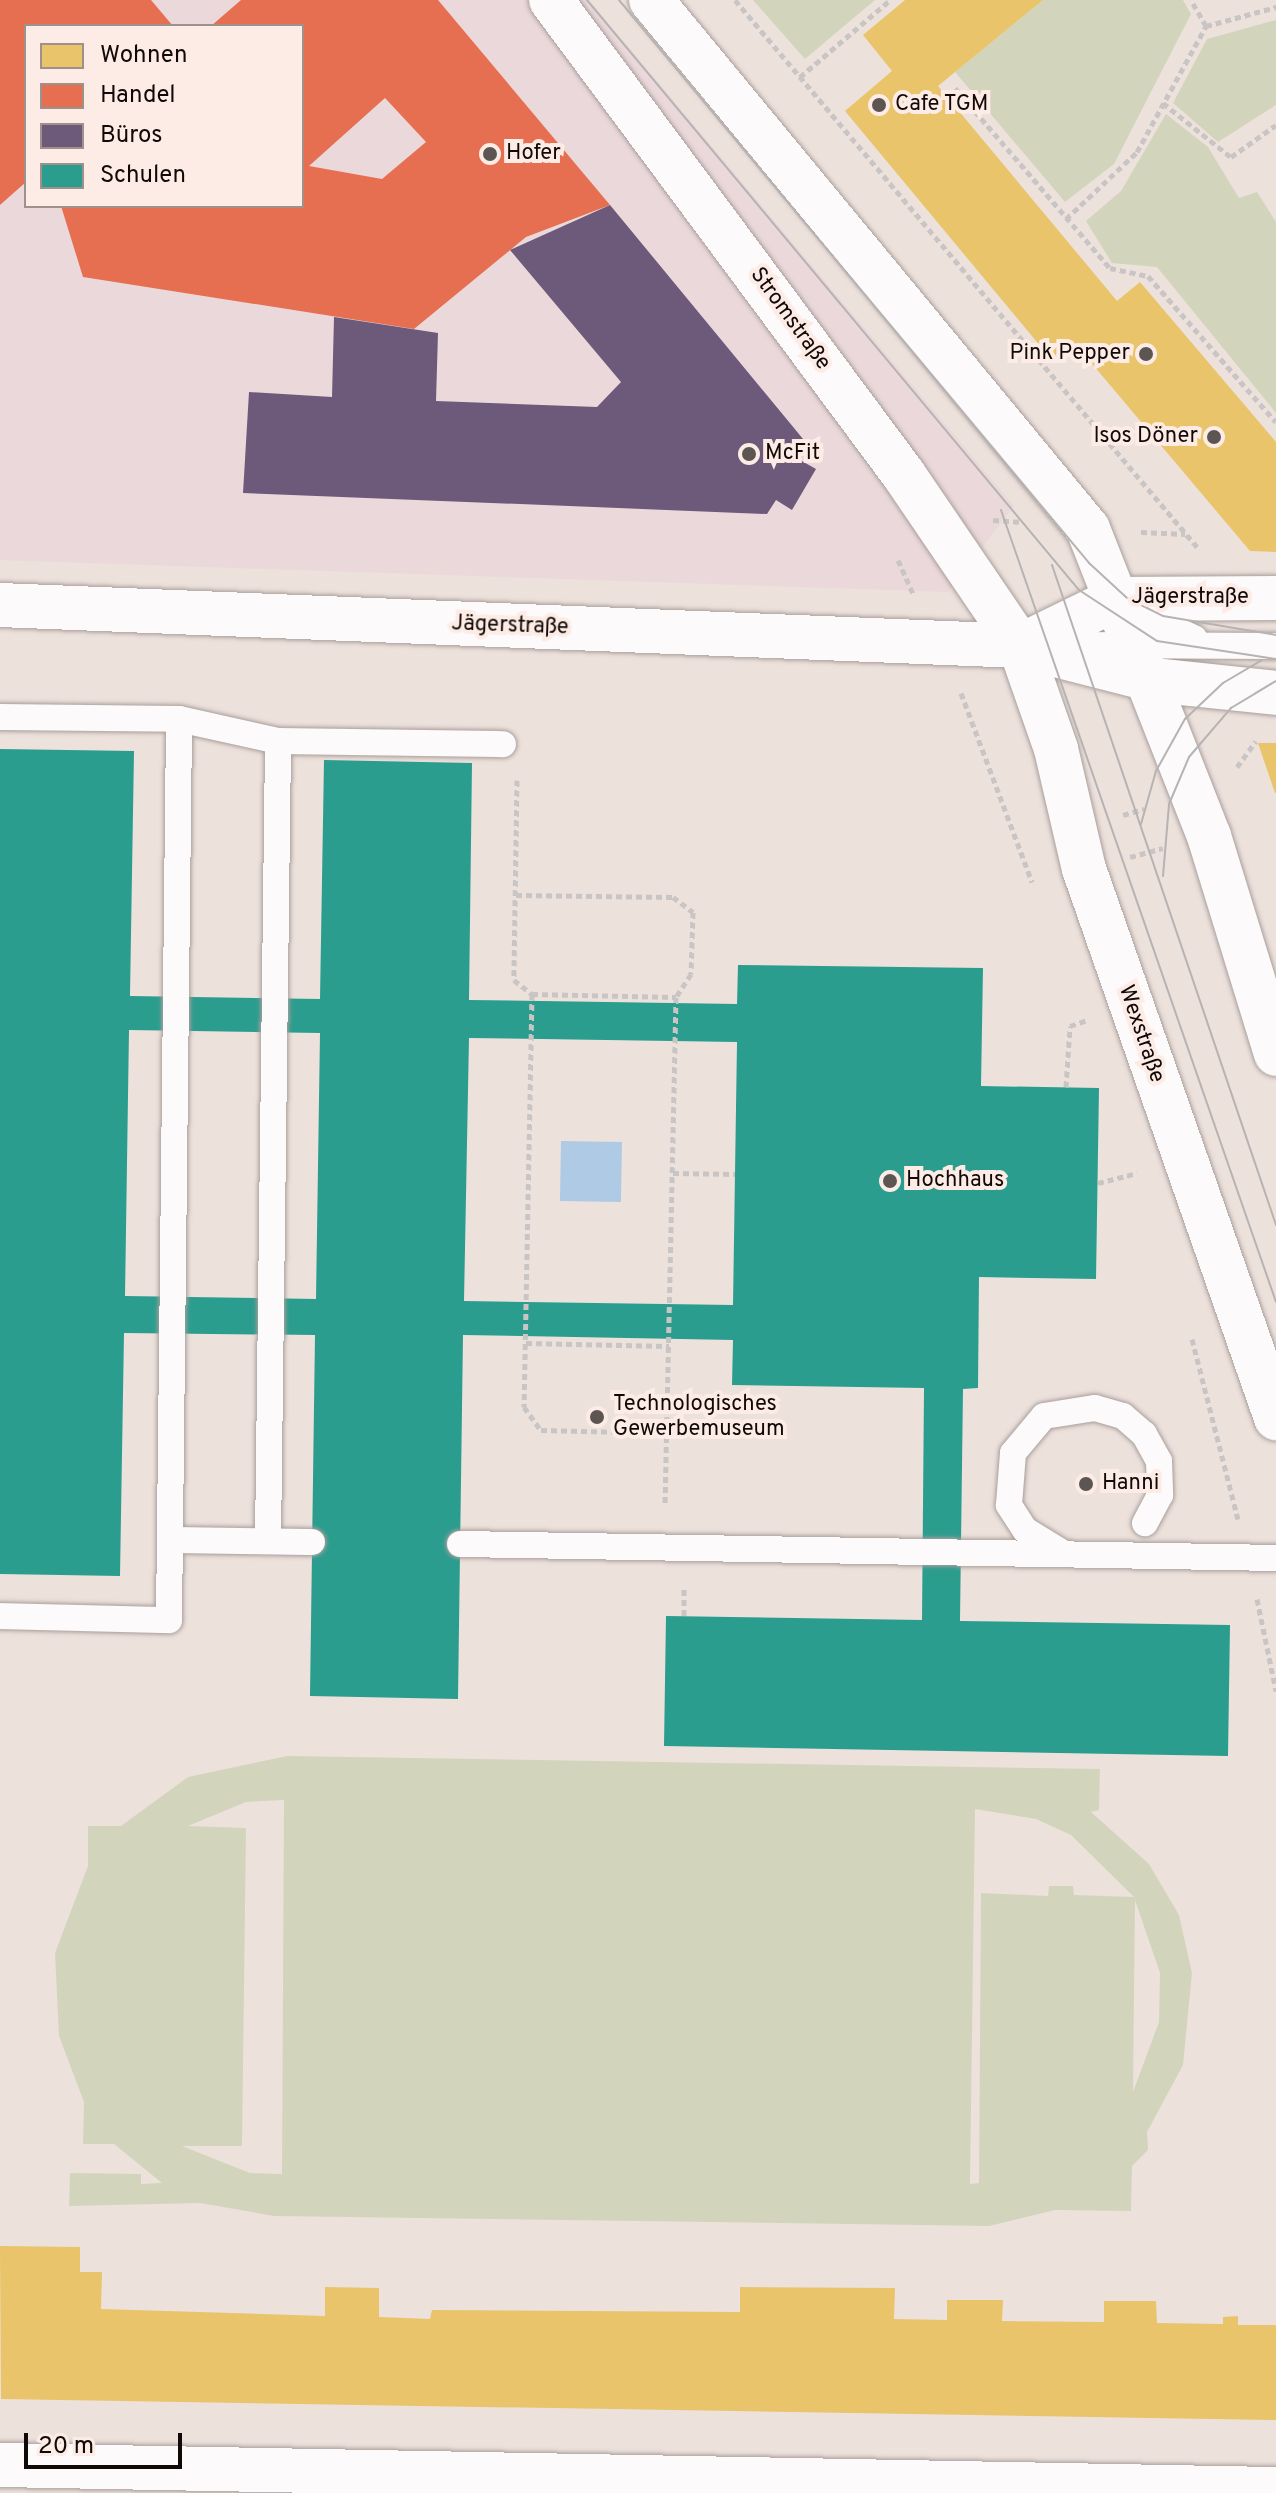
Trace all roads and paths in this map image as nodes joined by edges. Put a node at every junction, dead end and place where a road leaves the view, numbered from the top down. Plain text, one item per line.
1 (551, 0) edge
2 (651, 0) edge
3 (890, 0) edge
4 (1191, 0) edge
5 (1276, 7) edge
6 (1206, 26) junction
7 (800, 77) dead end
8 (955, 88) dead end
9 (1163, 103) junction
10 (1276, 125) edge
11 (1066, 219) junction
12 (1276, 422) edge
13 (1276, 598) edge
14 (1116, 599) junction
15 (0, 605) edge
16 (1020, 646) junction
17 (1237, 646) junction
18 (1276, 646) edge
19 (1143, 663) junction
20 (1276, 693) edge
21 (0, 717) edge
22 (179, 719) junction
23 (278, 741) junction
24 (503, 744) dead end
25 (517, 769) dead end
26 (1195, 800) junction
27 (1075, 828) junction
28 (1175, 845) dead end
29 (1118, 860) dead end
30 (516, 895) junction
31 (532, 994) junction
32 (676, 997) junction
33 (1070, 1026) dead end
34 (1276, 1054) edge
35 (1066, 1087) dead end
36 (1142, 1171) dead end
37 (673, 1173) junction
38 (735, 1174) dead end
39 (1098, 1183) dead end
40 (526, 1343) junction
41 (669, 1346) junction
42 (1276, 1418) edge
43 (666, 1433) junction
44 (1145, 1523) dead end
45 (170, 1540) junction
46 (268, 1541) junction
47 (312, 1542) dead end
48 (460, 1544) dead end
49 (664, 1547) junction
50 (1063, 1553) junction
51 (1276, 1558) edge
52 (0, 1616) edge
53 (0, 2465) edge
54 (1276, 2489) edge

1 - 16 street, Stromstraße
2 - 14 street
3 - 7 path
4 - 6 path
5 - 6 path
6 - 9 path
8 - 11 path
9 - 10 path
9 - 11 path
11 - 12 path
13 - 14 street, Jägerstraße
14 - 16 street, Jägerstraße
14 - 17 lane
14 - 19 street
15 - 16 street, Jägerstraße
16 - 19 street, Jägerstraße
16 - 27 street, Wexstraße
17 - 18 lane
17 - 19 lane
19 - 20 street, Jägerstraße
19 - 26 street
21 - 22 lane
22 - 23 lane
22 - 45 lane
23 - 24 lane
23 - 46 lane
25 - 30 path
26 - 27 path
26 - 34 street
27 - 42 street, Wexstraße
28 - 29 path
30 - 31 path
30 - 32 path
31 - 32 path
31 - 40 path
32 - 37 path
33 - 35 path
36 - 39 path
37 - 38 path
37 - 41 path
40 - 41 path
40 - 43 path
41 - 43 path
43 - 49 path
44 - 50 lane
45 - 46 lane
45 - 52 lane
46 - 47 lane
48 - 49 lane
49 - 50 lane
50 - 51 lane
53 - 54 street

